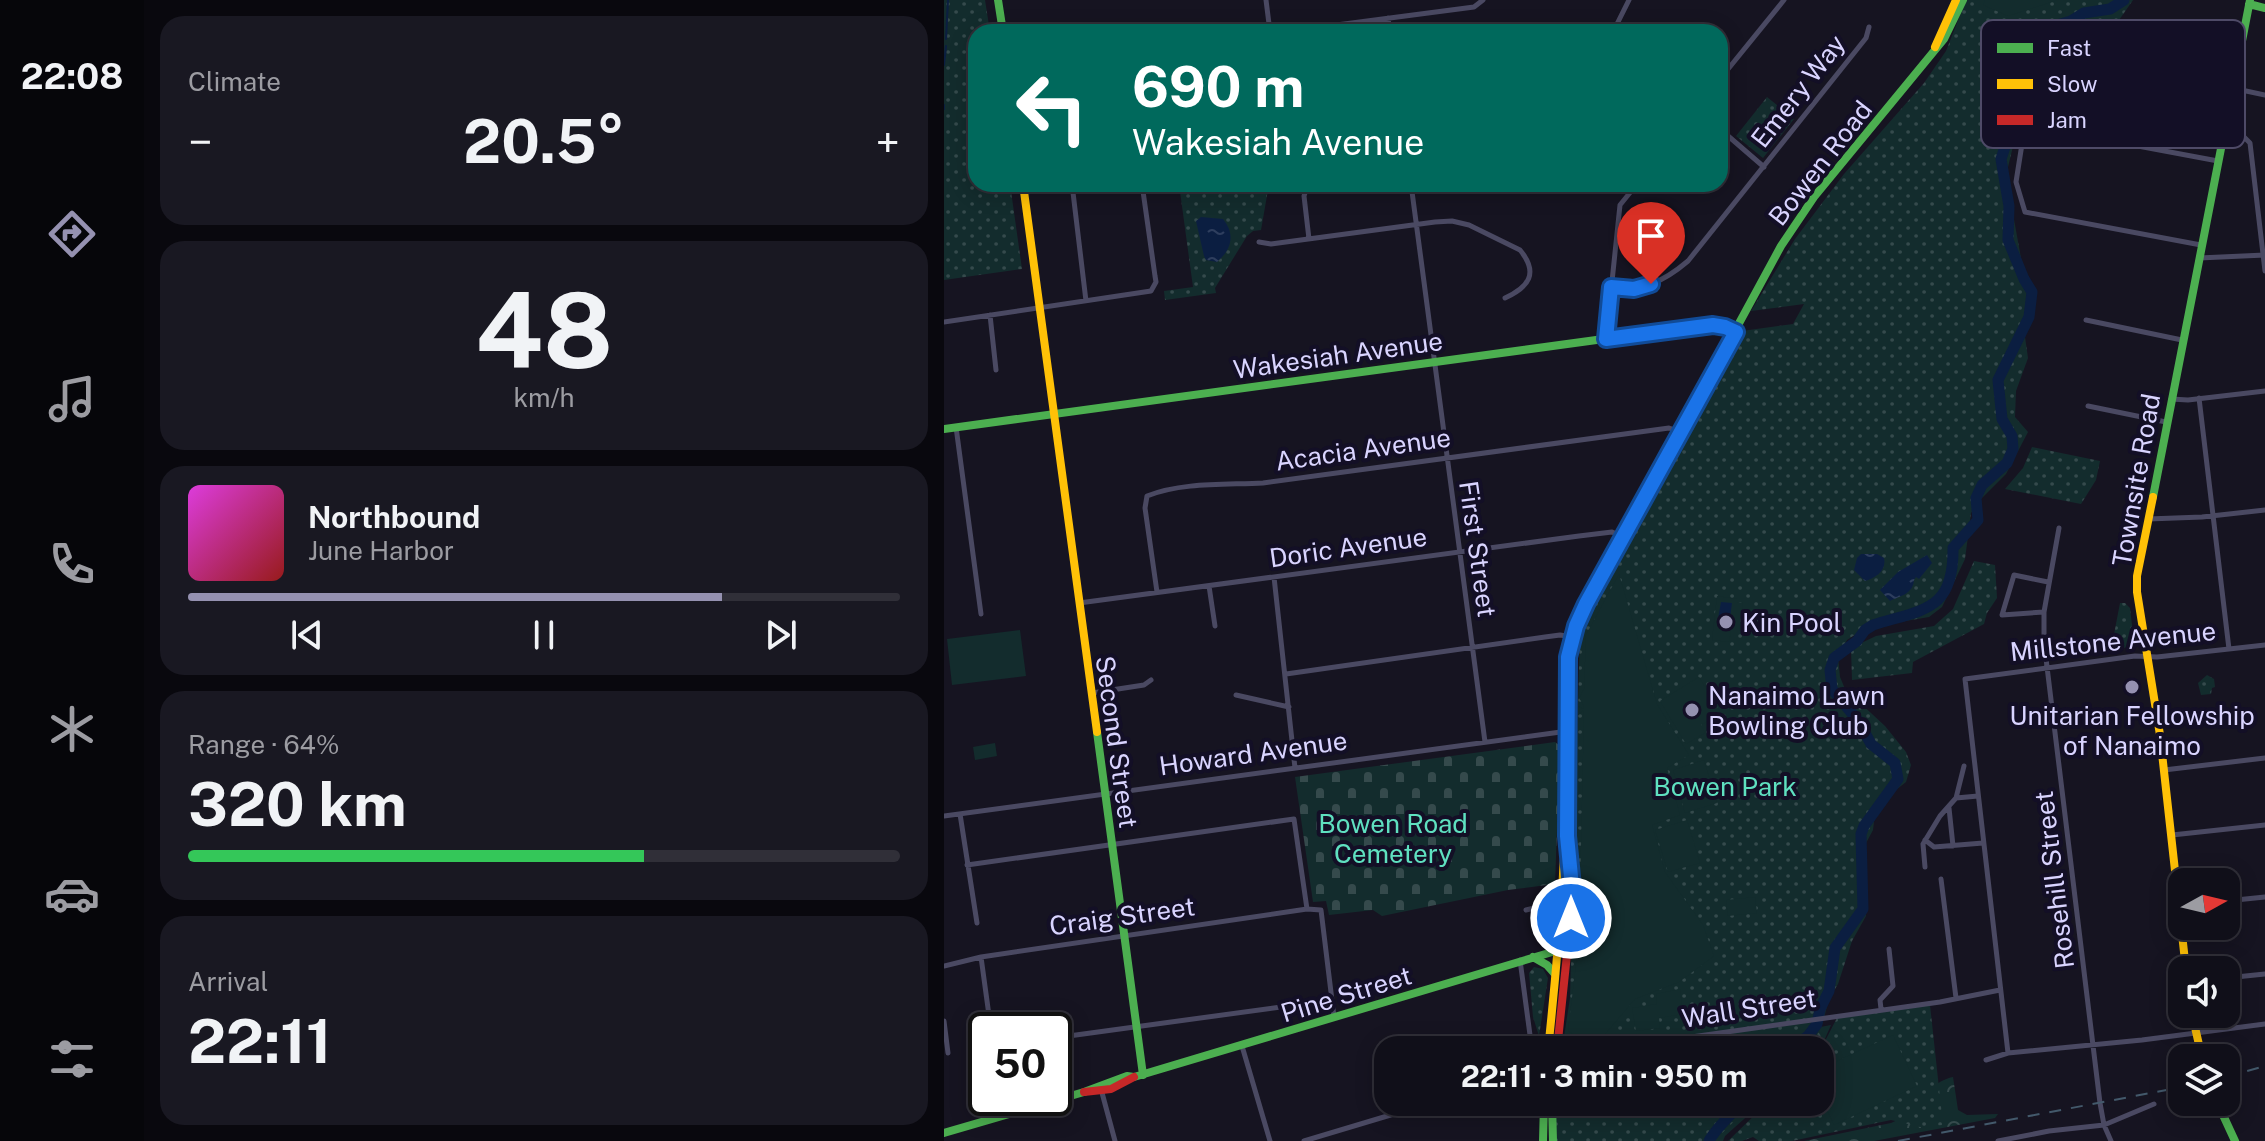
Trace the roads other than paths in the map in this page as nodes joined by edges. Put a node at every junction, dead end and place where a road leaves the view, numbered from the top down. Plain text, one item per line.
1 (998, 0) edge
2 (1266, 0) edge
3 (1483, 0) edge
4 (1629, 0) edge
5 (1784, 0) edge
6 (1956, 0) edge
7 (1963, 0) edge
8 (2250, 2) edge
9 (2265, 8) edge
10 (1388, 18) junction
11 (1002, 24) edge
12 (1269, 24) edge
13 (1343, 24) edge
14 (1389, 24) edge
15 (1617, 24) edge
16 (1869, 27) dead end
17 (2245, 27) edge
18 (1933, 53) junction
19 (1728, 69) edge
20 (2245, 91) edge
21 (2265, 95) edge
22 (1728, 136) edge
23 (2245, 138) edge
24 (2021, 148) edge
25 (2148, 148) edge
26 (2221, 148) edge
27 (2218, 161) junction
28 (1764, 167) junction
29 (1024, 192) edge
30 (1073, 192) edge
31 (1143, 192) edge
32 (1306, 192) edge
33 (1412, 192) edge
34 (1631, 192) edge
35 (1414, 225) junction
36 (1309, 239) junction
37 (1259, 242) dead end
38 (2201, 245) junction
39 (2264, 255) edge
40 (2198, 258) junction
41 (2265, 271) edge
42 (1611, 287) junction
43 (1505, 298) dead end
44 (1086, 301) junction
45 (1040, 307) junction
46 (990, 315) junction
47 (2086, 320) dead end
48 (944, 322) edge
49 (1736, 332) junction
50 (1606, 339) junction
51 (2182, 340) junction
52 (1433, 362) junction
53 (996, 370) dead end
54 (2265, 391) edge
55 (2199, 398) junction
56 (2170, 399) junction
57 (2088, 406) dead end
58 (1053, 414) junction
59 (2166, 422) junction
60 (956, 427) junction
61 (944, 429) edge
62 (1681, 432) junction
63 (1446, 459) junction
64 (2265, 510) edge
65 (2213, 516) junction
66 (2147, 519) junction
67 (2059, 528) dead end
68 (1623, 537) junction
69 (1458, 552) junction
70 (1274, 577) junction
71 (2048, 582) junction
72 (1209, 586) junction
73 (1157, 592) junction
74 (1078, 604) junction
75 (2044, 612) junction
76 (981, 614) dead end
77 (1215, 626) dead end
78 (1573, 637) junction
79 (2265, 645) edge
80 (1471, 647) junction
81 (2229, 649) junction
82 (2147, 656) junction
83 (2047, 667) junction
84 (1286, 674) junction
85 (1151, 680) dead end
86 (1091, 693) junction
87 (1236, 695) dead end
88 (1289, 707) junction
89 (1568, 731) junction
90 (1485, 742) junction
91 (2265, 758) edge
92 (1964, 766) dead end
93 (1295, 768) junction
94 (2163, 770) junction
95 (1105, 793) junction
96 (1978, 796) junction
97 (1956, 798) junction
98 (1949, 806) junction
99 (960, 814) junction
100 (944, 816) edge
101 (2265, 825) edge
102 (2171, 835) junction
103 (1567, 836) junction
104 (1925, 840) junction
105 (1983, 843) junction
106 (1111, 845) junction
107 (1953, 846) junction
108 (967, 865) junction
109 (1925, 867) dead end
110 (2176, 868) edge
111 (1941, 879) dead end
112 (2265, 897) edge
113 (2240, 900) edge
114 (1563, 901) junction
115 (1307, 909) junction
116 (1526, 910) dead end
117 (977, 923) dead end
118 (1123, 936) junction
119 (1569, 947) junction
120 (1559, 949) junction
121 (1889, 949) dead end
122 (981, 957) junction
123 (1533, 957) junction
124 (1520, 960) junction
125 (944, 966) edge
126 (1555, 974) junction
127 (2265, 974) edge
128 (2240, 977) edge
129 (2000, 990) junction
130 (1956, 998) junction
131 (1332, 1000) junction
132 (1881, 1009) junction
133 (989, 1012) edge
134 (1334, 1018) junction
135 (944, 1021) edge
136 (2265, 1024) edge
137 (1136, 1027) junction
138 (2195, 1028) edge
139 (2196, 1034) junction
140 (1530, 1035) dead end
141 (1559, 1035) edge
142 (1072, 1036) edge
143 (1549, 1036) edge
144 (1696, 1036) edge
145 (2094, 1044) junction
146 (2198, 1044) edge
147 (1242, 1046) junction
148 (948, 1053) dead end
149 (2008, 1053) junction
150 (1986, 1060) dead end
151 (1138, 1076) junction
152 (1101, 1088) junction
153 (1072, 1095) edge
154 (2154, 1104) dead end
155 (1000, 1116) edge
156 (1387, 1116) edge
157 (1544, 1116) edge
158 (1552, 1116) edge
159 (2223, 1116) edge
160 (2104, 1125) junction
161 (944, 1133) edge
162 (1115, 1141) edge
163 (1270, 1141) edge
164 (1304, 1141) edge
165 (1543, 1141) edge
166 (1553, 1141) edge
167 (2000, 1141) edge
168 (2111, 1141) edge
169 (2235, 1141) edge

1 - 11 street
2 - 12 street
3 - 10 street
4 - 15 street
5 - 19 street
6 - 18 street, Bowen Road
7 - 18 street, Bowen Road
8 - 9 street
8 - 17 street, Townsite Road
10 - 13 street
10 - 14 street
16 - 28 street, Emery Way
18 - 49 street, Bowen Road
20 - 21 street
22 - 28 street
23 - 39 street
24 - 38 street
25 - 27 street
26 - 27 street, Townsite Road
27 - 38 street, Townsite Road
28 - 42 street, Emery Way
29 - 45 street, Second Street
30 - 44 street
31 - 44 street
32 - 36 street
33 - 35 street, First Street
34 - 42 street
35 - 36 street
35 - 43 street
35 - 52 street, First Street
36 - 37 street
38 - 40 street, Townsite Road
39 - 40 street
39 - 41 street
40 - 51 street, Townsite Road
42 - 50 street
44 - 45 street
45 - 46 street
45 - 58 street, Second Street
46 - 48 street
46 - 53 street
47 - 51 street
49 - 50 street, Wakesiah Avenue
49 - 62 street, Bowen Road
50 - 52 street, Wakesiah Avenue
51 - 56 street, Townsite Road
52 - 58 street, Wakesiah Avenue
52 - 63 street, First Street
54 - 55 street
55 - 56 street
55 - 65 street
56 - 59 street, Townsite Road
57 - 59 street
58 - 60 street, Wakesiah Avenue
58 - 74 street, Second Street
59 - 66 street, Townsite Road
60 - 61 street, Wakesiah Avenue
60 - 76 street
62 - 63 street, Acacia Avenue
62 - 68 street, Bowen Road
63 - 69 street, First Street
63 - 73 street, Acacia Avenue
64 - 65 street
65 - 66 street
65 - 81 street
66 - 82 street, Townsite Road
67 - 71 street, Rosehill Street
68 - 69 street, Doric Avenue
68 - 78 street, Bowen Road
69 - 70 street, Doric Avenue
69 - 80 street, First Street
70 - 72 street, Doric Avenue
70 - 84 street
71 - 75 street, Rosehill Street
71 - 75 street
72 - 73 street, Doric Avenue
72 - 77 street
73 - 74 street, Doric Avenue
74 - 86 street, Second Street
75 - 83 street, Rosehill Street
78 - 80 street
78 - 89 street, Bowen Road
79 - 81 street, Millstone Avenue
80 - 84 street
80 - 90 street, First Street
81 - 82 street, Millstone Avenue
82 - 83 street, Millstone Avenue
82 - 94 street, Townsite Road
83 - 96 street, Millstone Avenue
83 - 145 street, Rosehill Street
84 - 88 street
85 - 86 street
86 - 95 street, Second Street
87 - 88 street
88 - 93 street
89 - 90 street, Howard Avenue
89 - 103 street, Bowen Road
90 - 93 street, Howard Avenue
91 - 94 street
92 - 97 street
93 - 95 street, Howard Avenue
94 - 102 street, Townsite Road
95 - 99 street, Howard Avenue
95 - 106 street, Second Street
96 - 97 street
96 - 105 street
97 - 98 street
98 - 104 street
98 - 107 street
99 - 100 street, Howard Avenue
99 - 108 street
101 - 102 street
102 - 110 street, Townsite Road
103 - 114 street, Bowen Road
103 - 119 street, Bowen Road
104 - 107 street
104 - 109 street
105 - 107 street
105 - 129 street
106 - 108 street
106 - 115 street
106 - 118 street, Second Street
108 - 117 street
111 - 130 street
112 - 113 street
114 - 116 street
114 - 120 street, Bowen Road
115 - 118 street, Craig Street
115 - 131 street
118 - 122 street, Craig Street
118 - 137 street, Second Street
119 - 120 street, Pine Street
119 - 141 street, Bowen Road
120 - 123 street, Pine Street
120 - 126 street, Bowen Road
121 - 132 street
122 - 125 street, Craig Street
122 - 133 street
123 - 124 street, Pine Street
123 - 126 street
124 - 134 street, Pine Street
124 - 140 street
126 - 143 street, Bowen Road
127 - 128 street
129 - 130 street, Wall Street
129 - 149 street
130 - 132 street, Wall Street
131 - 134 street
131 - 137 street
132 - 144 street, Wall Street
134 - 147 street, Pine Street
135 - 148 street
136 - 139 street
137 - 142 street
137 - 151 street, Second Street
138 - 139 street
139 - 145 street
139 - 146 street
145 - 149 street
145 - 160 street, Rosehill Street
147 - 151 street, Pine Street
147 - 163 street
149 - 150 street
151 - 152 street, Pine Street
152 - 153 street, Pine Street
152 - 162 street
154 - 160 street
155 - 161 street, Pine Street
156 - 164 street
157 - 165 street
158 - 166 street
159 - 169 street
160 - 167 street
160 - 168 street, Rosehill Street

